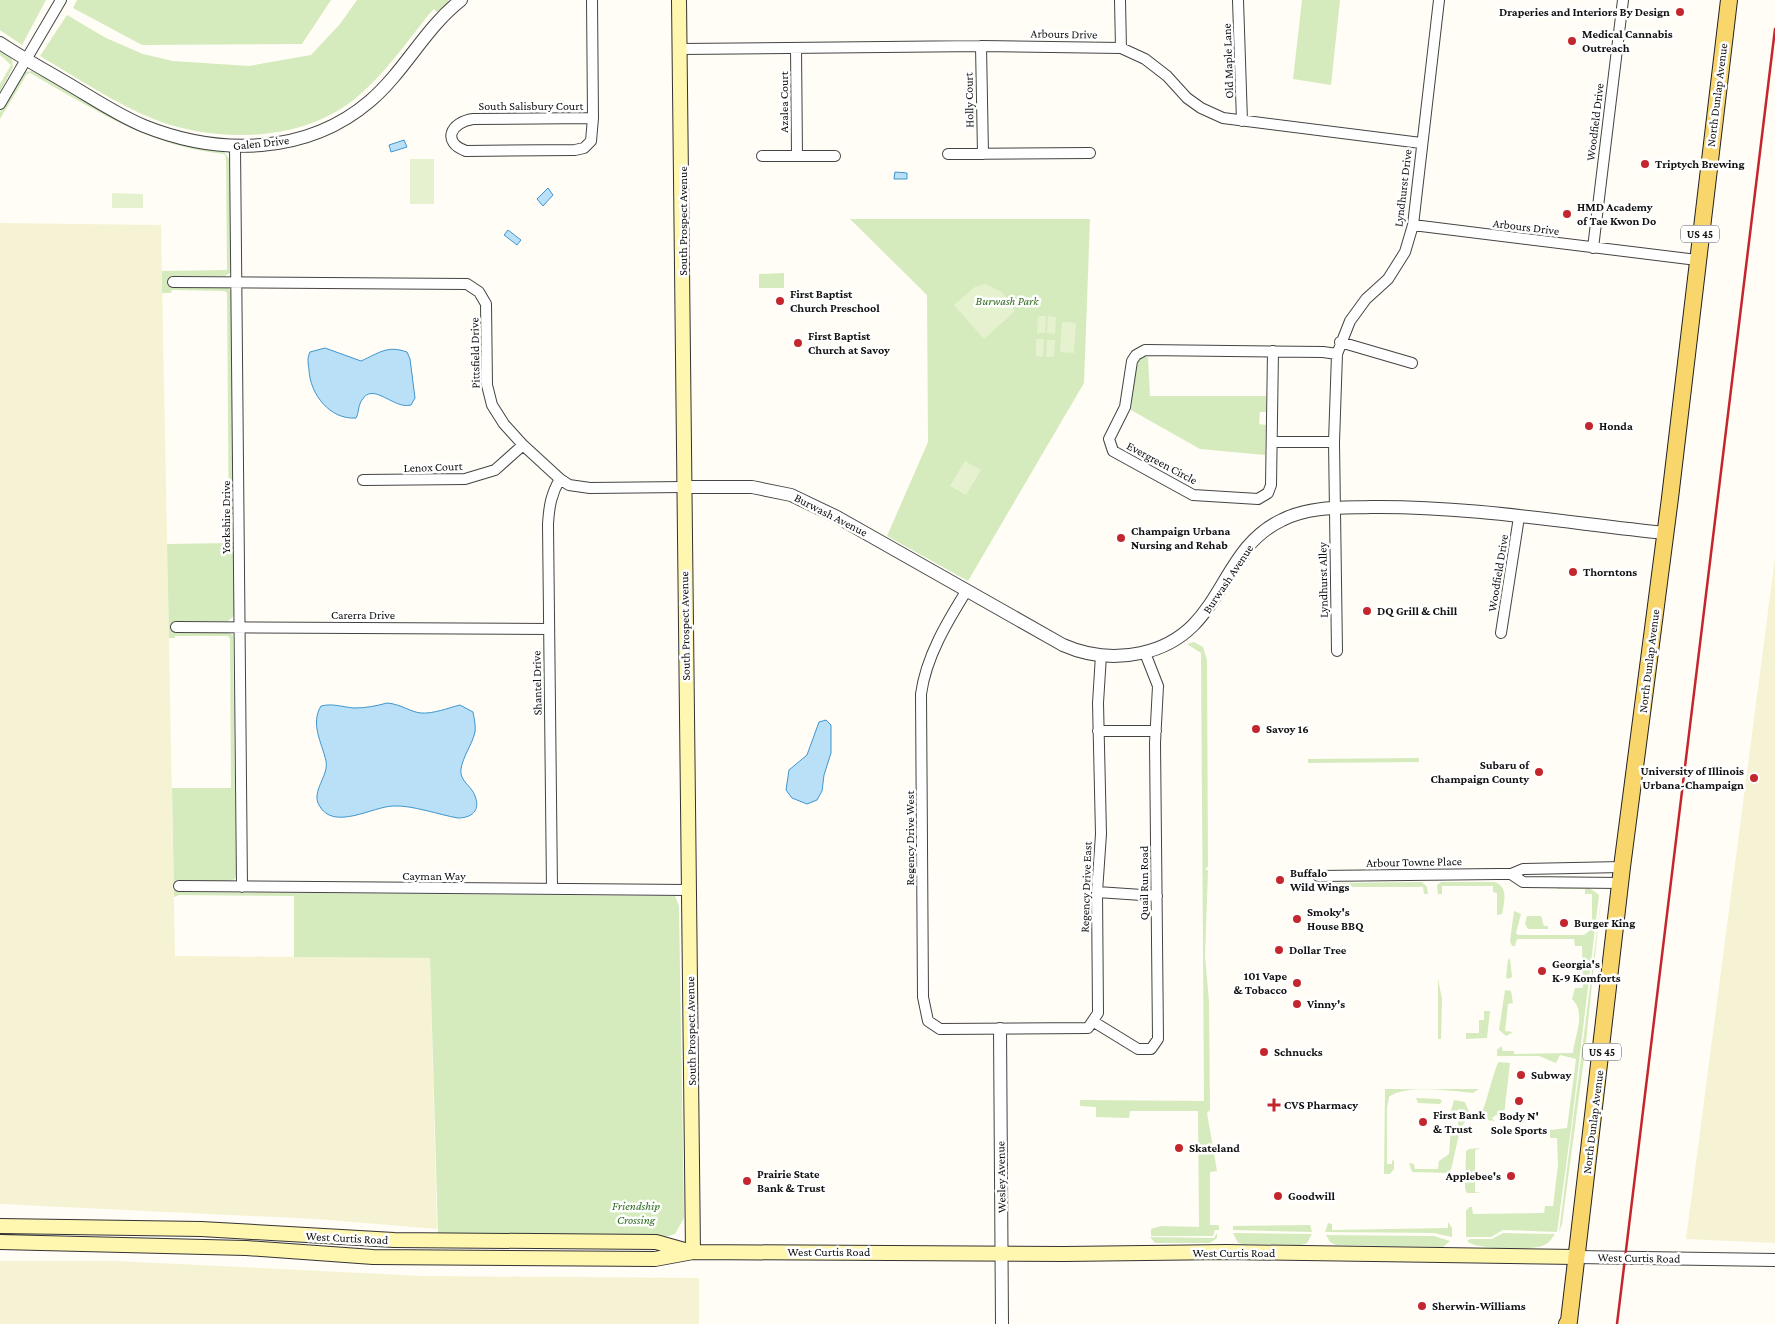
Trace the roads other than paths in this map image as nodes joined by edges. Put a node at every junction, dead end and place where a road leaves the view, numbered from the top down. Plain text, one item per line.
1 (61, 0) edge
2 (461, 0) edge
3 (592, 0) edge
4 (679, 0) edge
5 (1120, 0) edge
6 (1238, 0) edge
7 (1439, 0) edge
8 (1623, 0) edge
9 (1729, 0) edge
10 (0, 43) edge
11 (981, 46) junction
12 (796, 48) junction
13 (1121, 48) junction
14 (681, 50) junction
15 (27, 60) junction
16 (0, 104) edge
17 (593, 118) junction
18 (1242, 121) junction
19 (1421, 143) junction
20 (235, 147) junction
21 (1090, 153) dead end
22 (948, 154) dead end
23 (982, 154) junction
24 (762, 156) dead end
25 (797, 156) junction
26 (835, 156) dead end
27 (1413, 225) junction
28 (1592, 248) junction
29 (1697, 260) junction
30 (173, 282) dead end
31 (237, 283) junction
32 (1340, 342) junction
33 (1273, 351) junction
34 (1337, 354) junction
35 (1412, 363) dead end
36 (1273, 442) junction
37 (1334, 442) junction
38 (523, 445) junction
39 (560, 479) junction
40 (363, 480) dead end
41 (684, 487) junction
42 (1335, 508) junction
43 (1519, 517) junction
44 (1665, 534) junction
45 (967, 590) junction
46 (176, 627) dead end
47 (239, 627) junction
48 (549, 629) junction
49 (1501, 633) dead end
50 (1337, 651) dead end
51 (1145, 652) junction
52 (1101, 656) junction
53 (1098, 731) junction
54 (1156, 731) junction
55 (1511, 874) junction
56 (1621, 875) junction
57 (1318, 876) dead end
58 (179, 886) dead end
59 (242, 887) junction
60 (552, 889) junction
61 (688, 890) junction
62 (1097, 892) junction
63 (1157, 896) junction
64 (1094, 1022) junction
65 (1000, 1029) junction
66 (0, 1226) edge
67 (0, 1242) edge
68 (693, 1252) junction
69 (1002, 1254) junction
70 (1576, 1257) junction
71 (1775, 1260) edge
72 (1569, 1323) edge
73 (1002, 1324) edge

1 - 15 street
2 - 20 street, Galen Drive
3 - 17 street
4 - 14 main road, South Prospect Avenue
5 - 13 street
6 - 18 street, Old Maple Lane
7 - 19 street, Lyndhurst Drive
8 - 28 street, Woodfield Drive
9 - 29 main road, North Dunlap Avenue / US 45
10 - 15 street, Galen Drive
11 - 12 street, Arbours Drive
11 - 13 street, Arbours Drive
11 - 23 street, Holly Court
12 - 14 street, Arbours Drive
12 - 25 street, Azalea Court
13 - 18 street, Arbours Drive
14 - 41 main road, South Prospect Avenue
15 - 16 street
15 - 20 street, Galen Drive
17 - 17 street, South Salisbury Court
18 - 19 street, Arbours Drive
19 - 27 street, Lyndhurst Drive
20 - 31 street, Yorkshire Drive
21 - 23 street
22 - 23 street
24 - 25 street
25 - 26 street
27 - 28 street, Arbours Drive
27 - 32 street, Lyndhurst Drive
28 - 29 street, Arbours Drive
29 - 44 main road, North Dunlap Avenue / US 45
30 - 31 street, Pittsfield Drive
31 - 38 street, Pittsfield Drive
31 - 47 street, Yorkshire Drive
32 - 34 street, Lyndhurst Drive
32 - 35 street
33 - 34 street, Evergreen Circle
33 - 36 street, Evergreen Circle
33 - 36 street, Evergreen Circle
34 - 37 street, Lyndhurst Drive
36 - 37 street
37 - 42 street, Lyndhurst Drive
38 - 39 street, Pittsfield Drive
38 - 40 street, Lenox Court
39 - 41 street, Pittsfield Drive
39 - 48 street, Shantel Drive
41 - 45 street, Burwash Avenue
41 - 61 main road, South Prospect Avenue
42 - 43 street, Burwash Avenue
42 - 50 street, Lyndhurst Alley
42 - 51 street, Burwash Avenue
43 - 44 street, Burwash Avenue
43 - 49 street, Woodfield Drive
44 - 56 main road, North Dunlap Avenue / US 45
45 - 52 street, Burwash Avenue
45 - 65 street, Regency Drive West
46 - 47 street, Carerra Drive
47 - 48 street, Carerra Drive
47 - 59 street, Yorkshire Drive
48 - 60 street, Shantel Drive
51 - 52 street, Burwash Avenue
51 - 54 street, Quail Run Road
52 - 53 street, Regency Drive East
53 - 54 street
53 - 62 street, Regency Drive East
54 - 63 street, Quail Run Road
55 - 56 street, Arbour Towne Place
55 - 56 street, Arbour Towne Place
55 - 57 street, Arbour Towne Place
56 - 70 main road, North Dunlap Avenue / US 45
58 - 59 street, Cayman Way
59 - 60 street, Cayman Way
60 - 61 street, Cayman Way
61 - 68 main road, South Prospect Avenue
62 - 63 street
62 - 64 street, Regency Drive East
63 - 64 street, Quail Run Road
64 - 65 street
65 - 69 street, Wesley Avenue
66 - 68 main road, West Curtis Road
67 - 68 main road, West Curtis Road
68 - 69 main road, West Curtis Road
69 - 70 main road, West Curtis Road
69 - 73 street, Wesley Avenue
70 - 71 street, West Curtis Road
70 - 72 main road, North Dunlap Avenue / US 45

